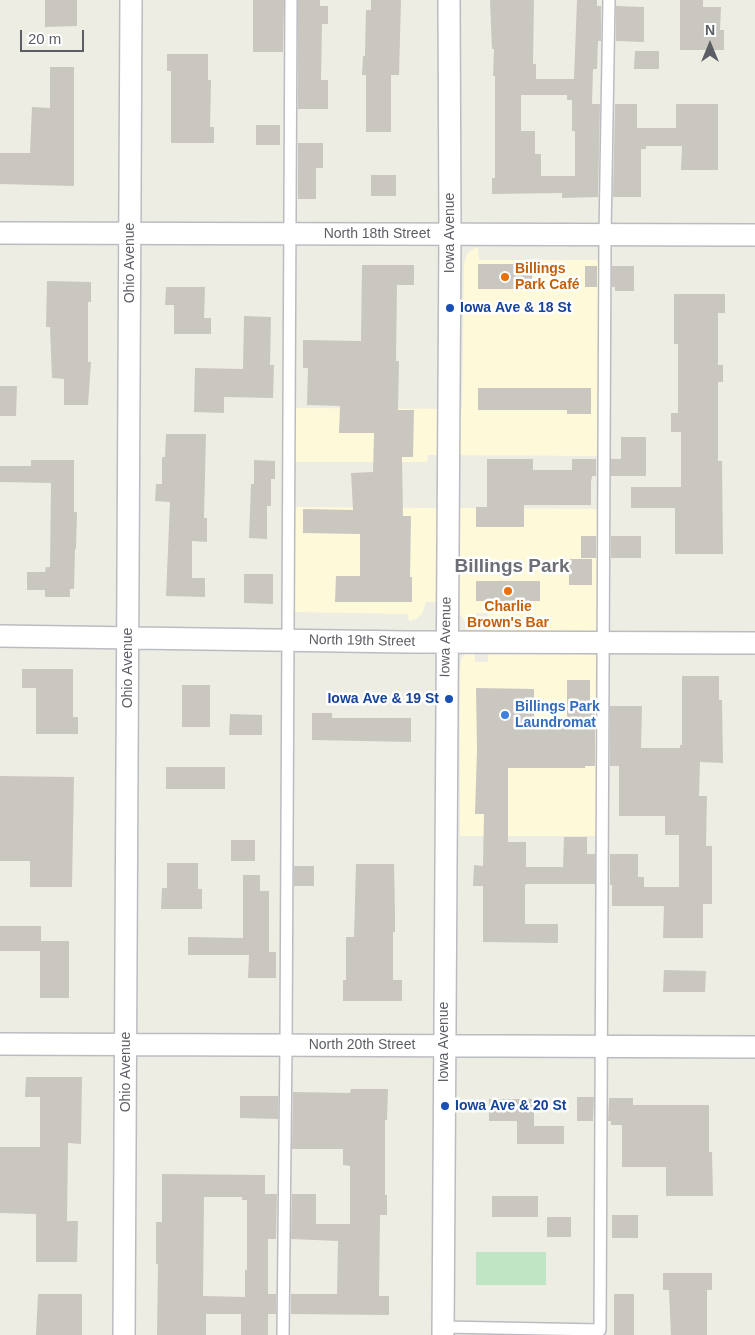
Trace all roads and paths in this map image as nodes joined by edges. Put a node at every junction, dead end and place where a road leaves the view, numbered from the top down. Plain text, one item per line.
1 (131, 0) edge
2 (291, 0) edge
3 (449, 0) edge
4 (608, 0) edge
5 (0, 233) edge
6 (130, 233) junction
7 (289, 234) junction
8 (450, 234) junction
9 (605, 235) junction
10 (755, 236) edge
11 (0, 636) edge
12 (128, 637) junction
13 (288, 640) junction
14 (446, 642) junction
15 (604, 642) junction
16 (755, 643) edge
17 (0, 1044) edge
18 (126, 1045) junction
19 (286, 1045) junction
20 (444, 1046) junction
21 (602, 1046) junction
22 (755, 1047) edge
23 (443, 1331) edge
24 (124, 1335) edge
25 (282, 1335) edge

1 - 6 street, Ohio Avenue
2 - 7 lane
3 - 8 street, Iowa Avenue
4 - 9 lane
5 - 6 street, North 18th Street
6 - 7 street, North 18th Street
6 - 12 street, Ohio Avenue
7 - 8 street, North 18th Street
7 - 13 lane
8 - 9 street, North 18th Street
8 - 14 street, Iowa Avenue
9 - 10 street, North 18th Street
9 - 15 lane
11 - 12 street, North 19th Street
12 - 13 street, North 19th Street
12 - 18 street, Ohio Avenue
13 - 14 street, North 19th Street
13 - 19 lane
14 - 15 street, North 19th Street
14 - 20 street, Iowa Avenue
15 - 16 street, North 19th Street
15 - 21 lane
17 - 18 street, North 20th Street
18 - 19 street, North 20th Street
18 - 24 street, Ohio Avenue
19 - 20 street, North 20th Street
19 - 25 lane
20 - 21 street, North 20th Street
20 - 23 street, Iowa Avenue
21 - 22 street, North 20th Street
21 - 23 lane

